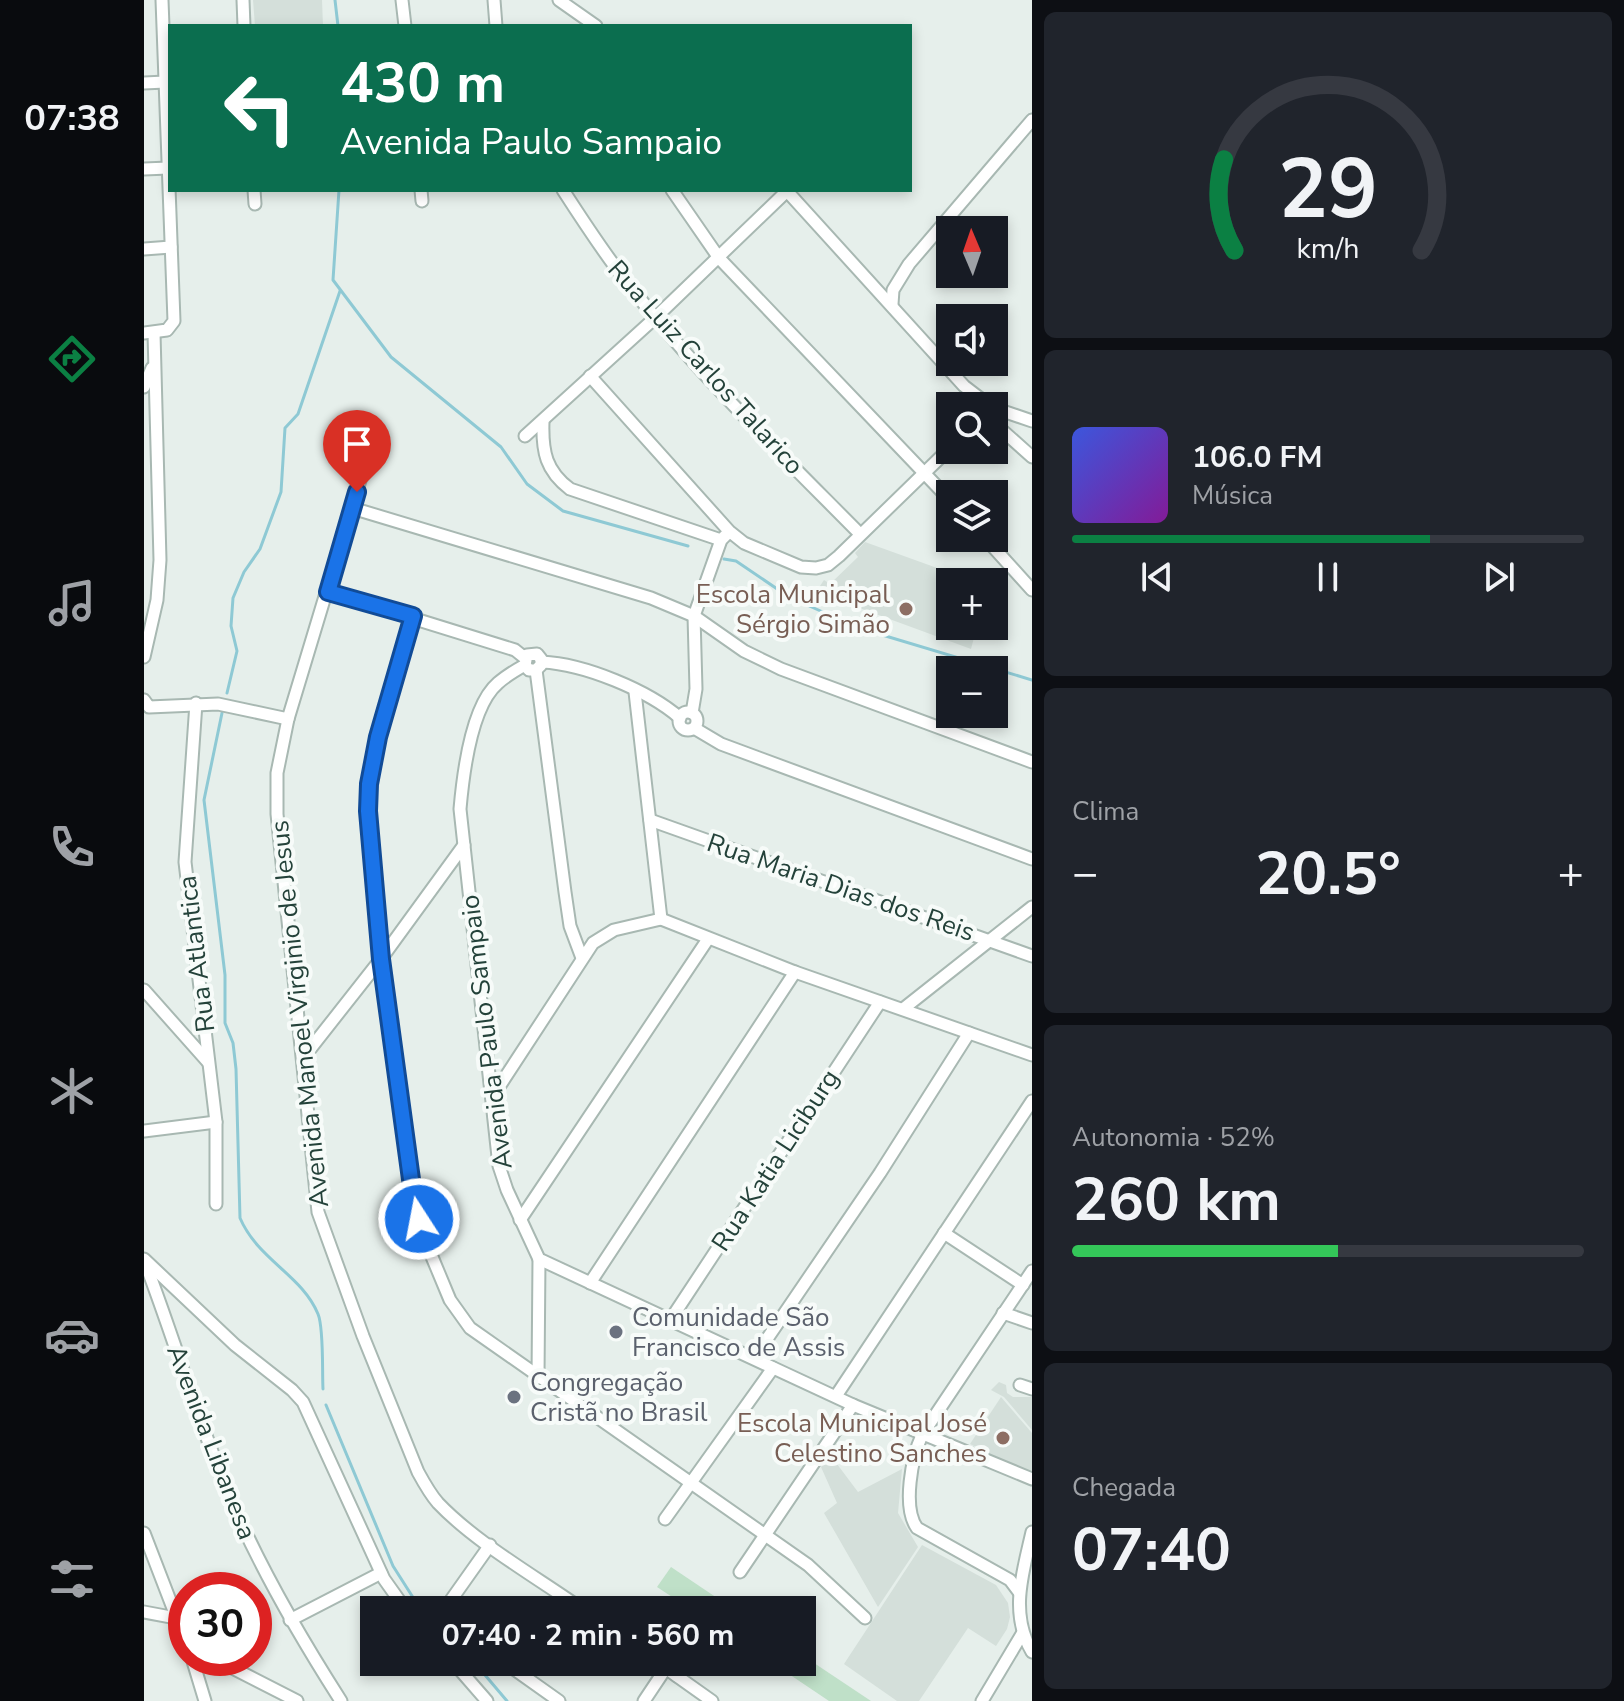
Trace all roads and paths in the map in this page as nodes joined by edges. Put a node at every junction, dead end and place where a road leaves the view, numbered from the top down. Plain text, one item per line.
1 (162, 0) edge
2 (243, 0) edge
3 (402, 0) edge
4 (494, 0) edge
5 (559, 0) edge
6 (244, 24) edge
7 (405, 24) edge
8 (496, 24) edge
9 (593, 24) edge
10 (165, 82) junction
11 (144, 83) edge
12 (1032, 120) edge
13 (168, 168) joint
14 (144, 169) edge
15 (169, 192) edge
16 (254, 192) edge
17 (564, 192) edge
18 (673, 192) edge
19 (785, 192) edge
20 (789, 192) edge
21 (255, 204) dead end
22 (171, 247) junction
23 (144, 249) edge
24 (719, 258) junction
25 (892, 304) junction
26 (656, 317) junction
27 (149, 333) edge
28 (154, 364) junction
29 (590, 376) junction
30 (144, 387) edge
31 (972, 392) edge
32 (1008, 413) edge
33 (1032, 421) edge
34 (543, 422) junction
35 (525, 436) dead end
36 (1008, 436) edge
37 (1032, 457) edge
38 (936, 460) edge
39 (924, 471) junction
40 (361, 477) dead end
41 (936, 484) edge
42 (352, 508) junction
43 (860, 534) junction
44 (725, 536) junction
45 (998, 552) edge
46 (1032, 590) edge
47 (328, 592) junction
48 (413, 616) junction
49 (694, 616) junction
50 (144, 657) edge
51 (532, 664) junction
52 (635, 692) junction
53 (146, 703) edge
54 (196, 703) junction
55 (686, 716) junction
56 (288, 719) junction
57 (1032, 762) edge
58 (650, 820) junction
59 (464, 845) junction
60 (1032, 859) edge
61 (1032, 907) edge
62 (661, 919) junction
63 (708, 939) junction
64 (991, 940) junction
65 (1032, 956) edge
66 (582, 958) junction
67 (381, 959) junction
68 (795, 972) junction
69 (144, 990) edge
70 (880, 1002) junction
71 (903, 1009) junction
72 (969, 1033) junction
73 (1032, 1055) edge
74 (303, 1058) junction
75 (209, 1063) junction
76 (493, 1097) junction
77 (1032, 1101) edge
78 (216, 1122) junction
79 (144, 1131) edge
80 (216, 1204) dead end
81 (520, 1220) junction
82 (944, 1233) junction
83 (144, 1259) edge
84 (539, 1259) junction
85 (1032, 1271) edge
86 (590, 1283) junction
87 (1023, 1285) junction
88 (1003, 1313) junction
89 (671, 1319) junction
90 (1032, 1323) edge
91 (754, 1358) junction
92 (773, 1368) junction
93 (538, 1378) junction
94 (836, 1396) junction
95 (853, 1405) junction
96 (922, 1435) junction
97 (1032, 1479) edge
98 (692, 1484) junction
99 (665, 1519) dead end
100 (1032, 1532) edge
101 (144, 1533) edge
102 (764, 1533) junction
103 (490, 1545) junction
104 (740, 1572) dead end
105 (381, 1573) junction
106 (1019, 1592) junction
107 (395, 1596) edge
108 (454, 1596) edge
109 (563, 1596) edge
110 (168, 1597) edge
111 (144, 1612) edge
112 (168, 1616) edge
113 (865, 1618) dead end
114 (290, 1620) junction
115 (1022, 1634) junction
116 (1032, 1652) edge
117 (198, 1676) edge
118 (248, 1676) edge
119 (465, 1676) edge
120 (524, 1676) edge
121 (656, 1676) edge
122 (677, 1676) edge
123 (206, 1700) edge
124 (297, 1701) edge
125 (341, 1701) edge
126 (487, 1701) edge
127 (559, 1701) edge
128 (644, 1701) edge
129 (712, 1701) edge
130 (982, 1701) edge

1 - 10 street
2 - 6 street
3 - 7 street
4 - 8 street
5 - 9 street
10 - 11 street
10 - 13 street
12 - 25 street
13 - 14 street
15 - 22 street
16 - 21 street
17 - 26 street, Rua Luiz Carlos Talarico
18 - 24 street
19 - 24 street
20 - 25 street
22 - 23 street
22 - 27 street
24 - 26 street
24 - 39 street
25 - 31 street
26 - 29 street
26 - 43 street, Rua Luiz Carlos Talarico
27 - 28 street
28 - 30 street
28 - 50 street
29 - 34 street
29 - 44 street
32 - 33 street
34 - 35 street
34 - 44 street
36 - 37 street
38 - 39 street
39 - 41 street
39 - 43 street
40 - 42 street, Avenida Manoel Virginio de Jesus
42 - 47 street, Avenida Manoel Virginio de Jesus
42 - 49 street
43 - 44 street
44 - 49 street
45 - 46 street
47 - 48 street
47 - 56 street, Avenida Manoel Virginio de Jesus
48 - 51 street
48 - 67 street
49 - 55 street
49 - 57 street
51 - 52 street
51 - 59 street, Avenida Paulo Sampaio
51 - 66 street
52 - 55 street
52 - 58 street
53 - 54 street
54 - 56 street
54 - 75 street, Rua Atlantica
55 - 60 street
56 - 74 street, Avenida Manoel Virginio de Jesus
58 - 62 street
58 - 64 street, Rua Maria Dias dos Reis
59 - 67 street
59 - 76 street, Avenida Paulo Sampaio
61 - 64 street
62 - 63 street
62 - 66 street
63 - 68 street
63 - 81 street
64 - 65 street, Rua Maria Dias dos Reis
64 - 71 street
66 - 76 street
67 - 74 street
67 - 93 street
68 - 70 street
68 - 86 street
69 - 75 street
70 - 71 street
70 - 89 street, Rua Katia Liciburg
71 - 72 street
72 - 73 street
72 - 91 street
74 - 103 street, Avenida Manoel Virginio de Jesus
75 - 78 street, Rua Atlantica
76 - 81 street, Avenida Paulo Sampaio
77 - 82 street
78 - 79 street
78 - 80 street, Rua Atlantica
81 - 84 street, Avenida Paulo Sampaio
82 - 87 street
82 - 94 street
83 - 105 street
83 - 114 street, Avenida Libanesa
84 - 86 street
84 - 93 street
85 - 87 street
86 - 89 street
87 - 88 street
88 - 90 street
88 - 96 street
89 - 91 street
91 - 92 street
92 - 94 street
92 - 98 street
93 - 98 street
94 - 95 street
95 - 96 street
95 - 102 street
96 - 97 street
96 - 106 street
98 - 99 street
98 - 102 street
100 - 106 street
101 - 110 street
102 - 104 street
102 - 113 street
103 - 108 street
103 - 109 street, Avenida Manoel Virginio de Jesus
105 - 107 street
105 - 114 street
106 - 115 street
111 - 112 street
114 - 125 street, Avenida Libanesa
115 - 116 street
115 - 130 street
117 - 123 street
118 - 124 street
119 - 126 street
120 - 127 street
121 - 128 street
122 - 129 street

